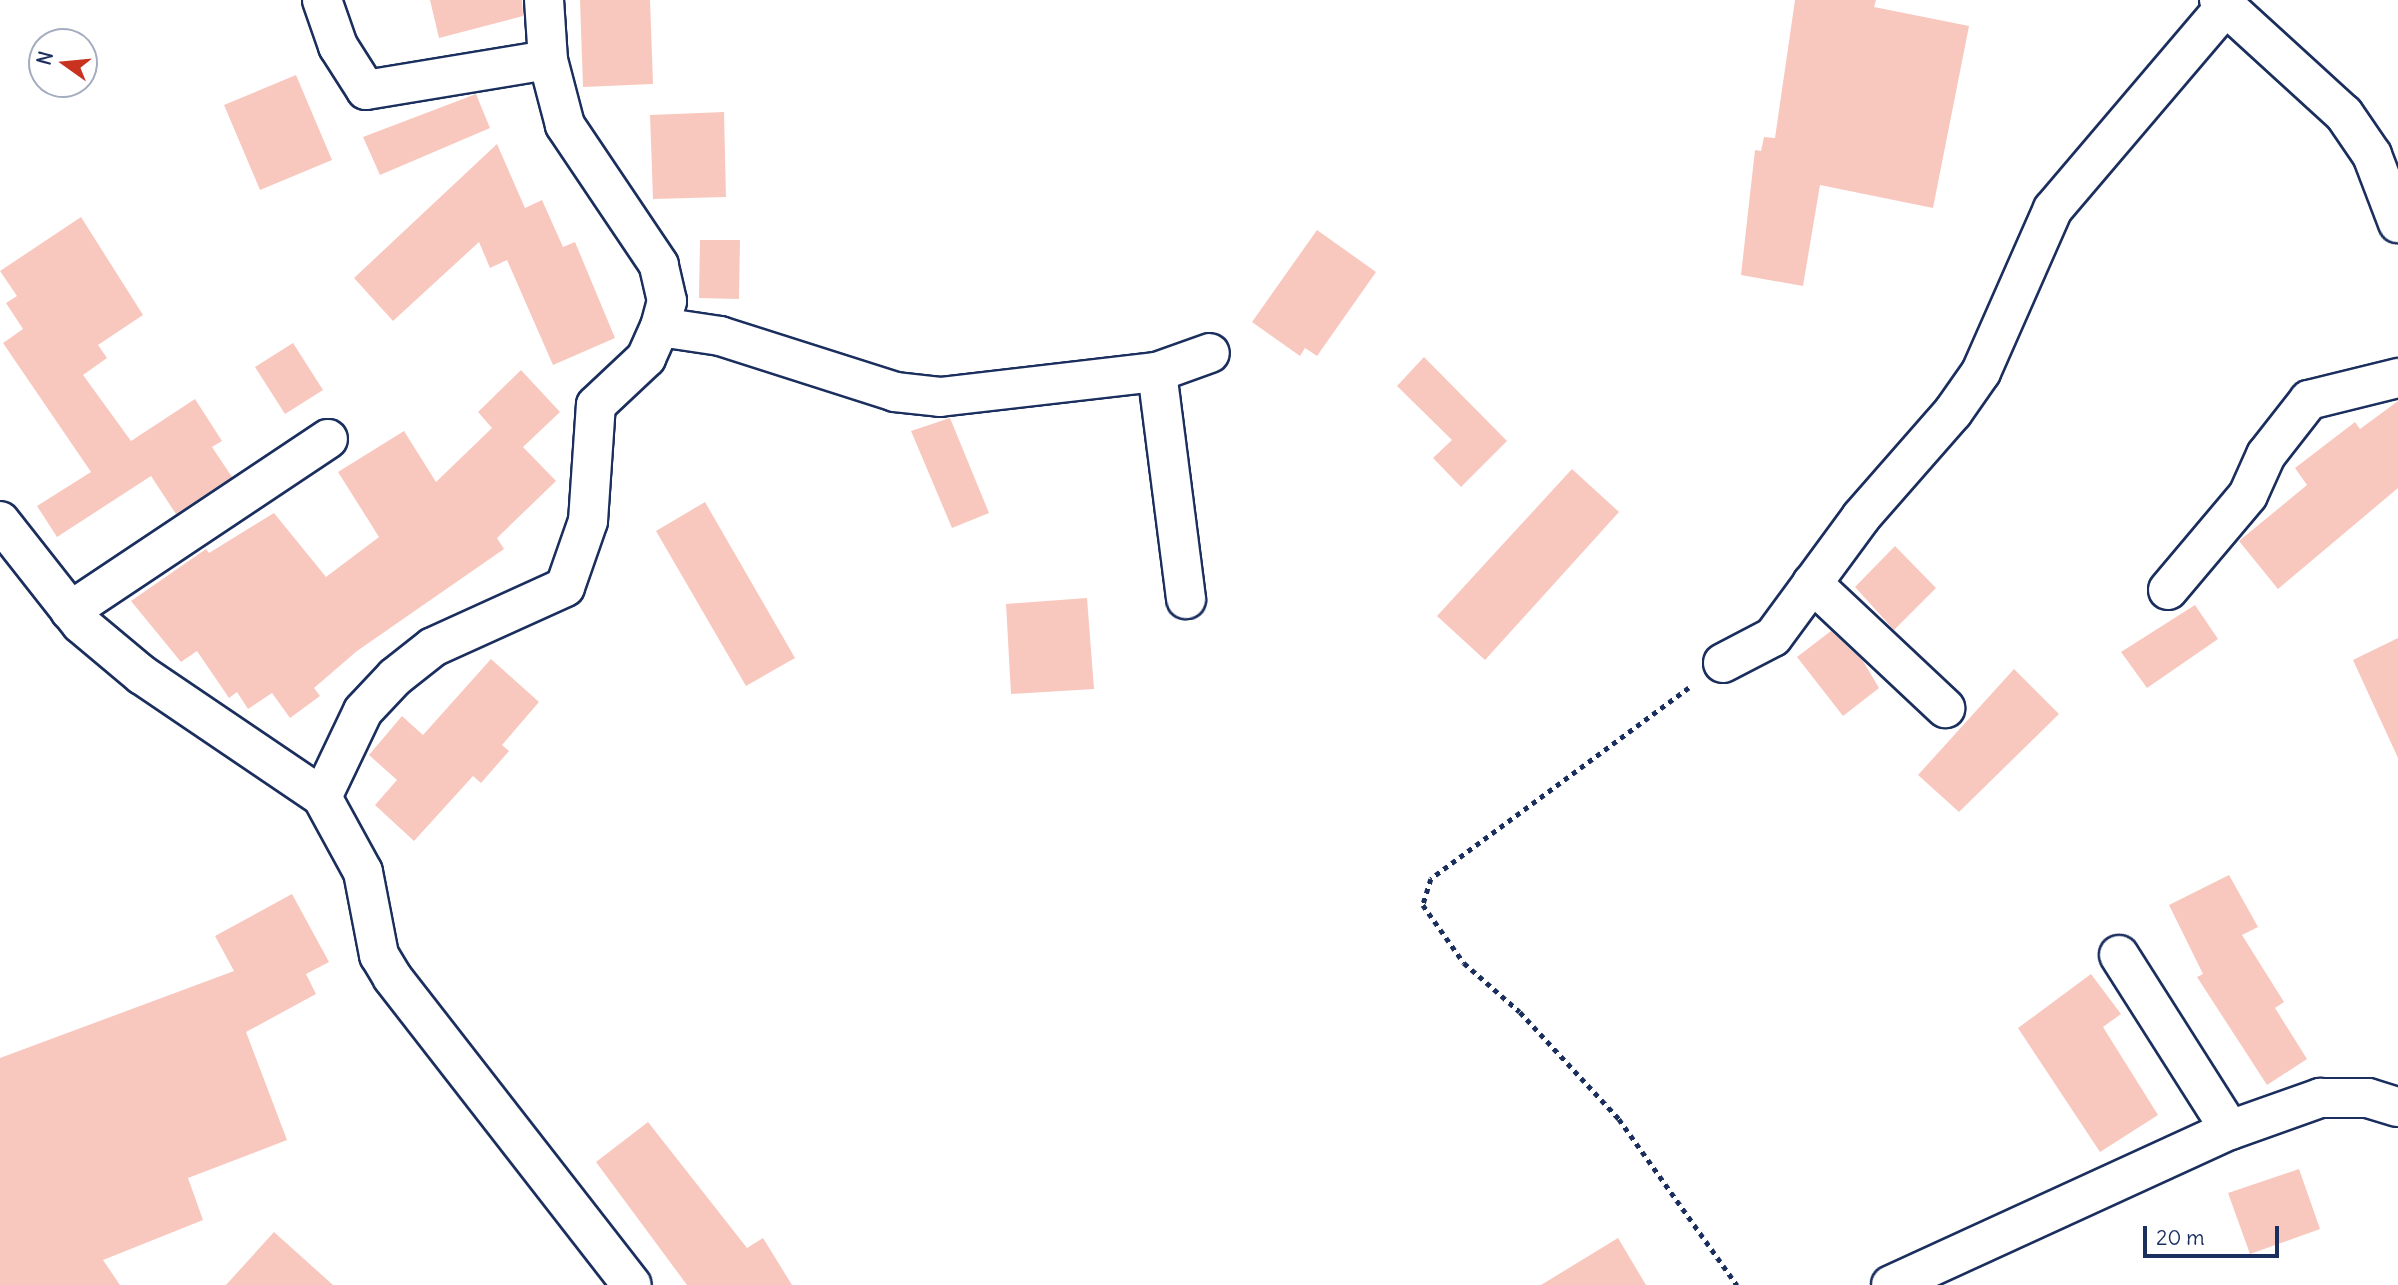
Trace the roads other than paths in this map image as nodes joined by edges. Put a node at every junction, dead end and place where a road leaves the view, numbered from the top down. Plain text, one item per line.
1 (323, 0) edge
2 (544, 0) edge
3 (2222, 4) edge
4 (548, 60) junction
5 (2398, 223) edge
6 (660, 327) junction
7 (1210, 353) dead end
8 (1157, 372) junction
9 (2398, 378) edge
10 (328, 439) dead end
11 (0, 521) edge
12 (1812, 583) junction
13 (2168, 590) dead end
14 (1186, 598) dead end
15 (70, 611) junction
16 (1724, 663) road end
17 (1945, 708) dead end
18 (322, 797) junction
19 (2119, 955) dead end
20 (2398, 1107) edge
21 (2230, 1130) junction
22 (632, 1285) edge
23 (1891, 1285) edge

1 - 4 street
2 - 4 street
3 - 5 street
3 - 12 street
4 - 6 street
6 - 8 street
6 - 18 street
7 - 8 street
8 - 14 street
9 - 13 street
10 - 15 street
11 - 15 street
12 - 16 street
12 - 17 street
15 - 18 street
18 - 22 street
19 - 21 street
20 - 21 street
21 - 23 street

